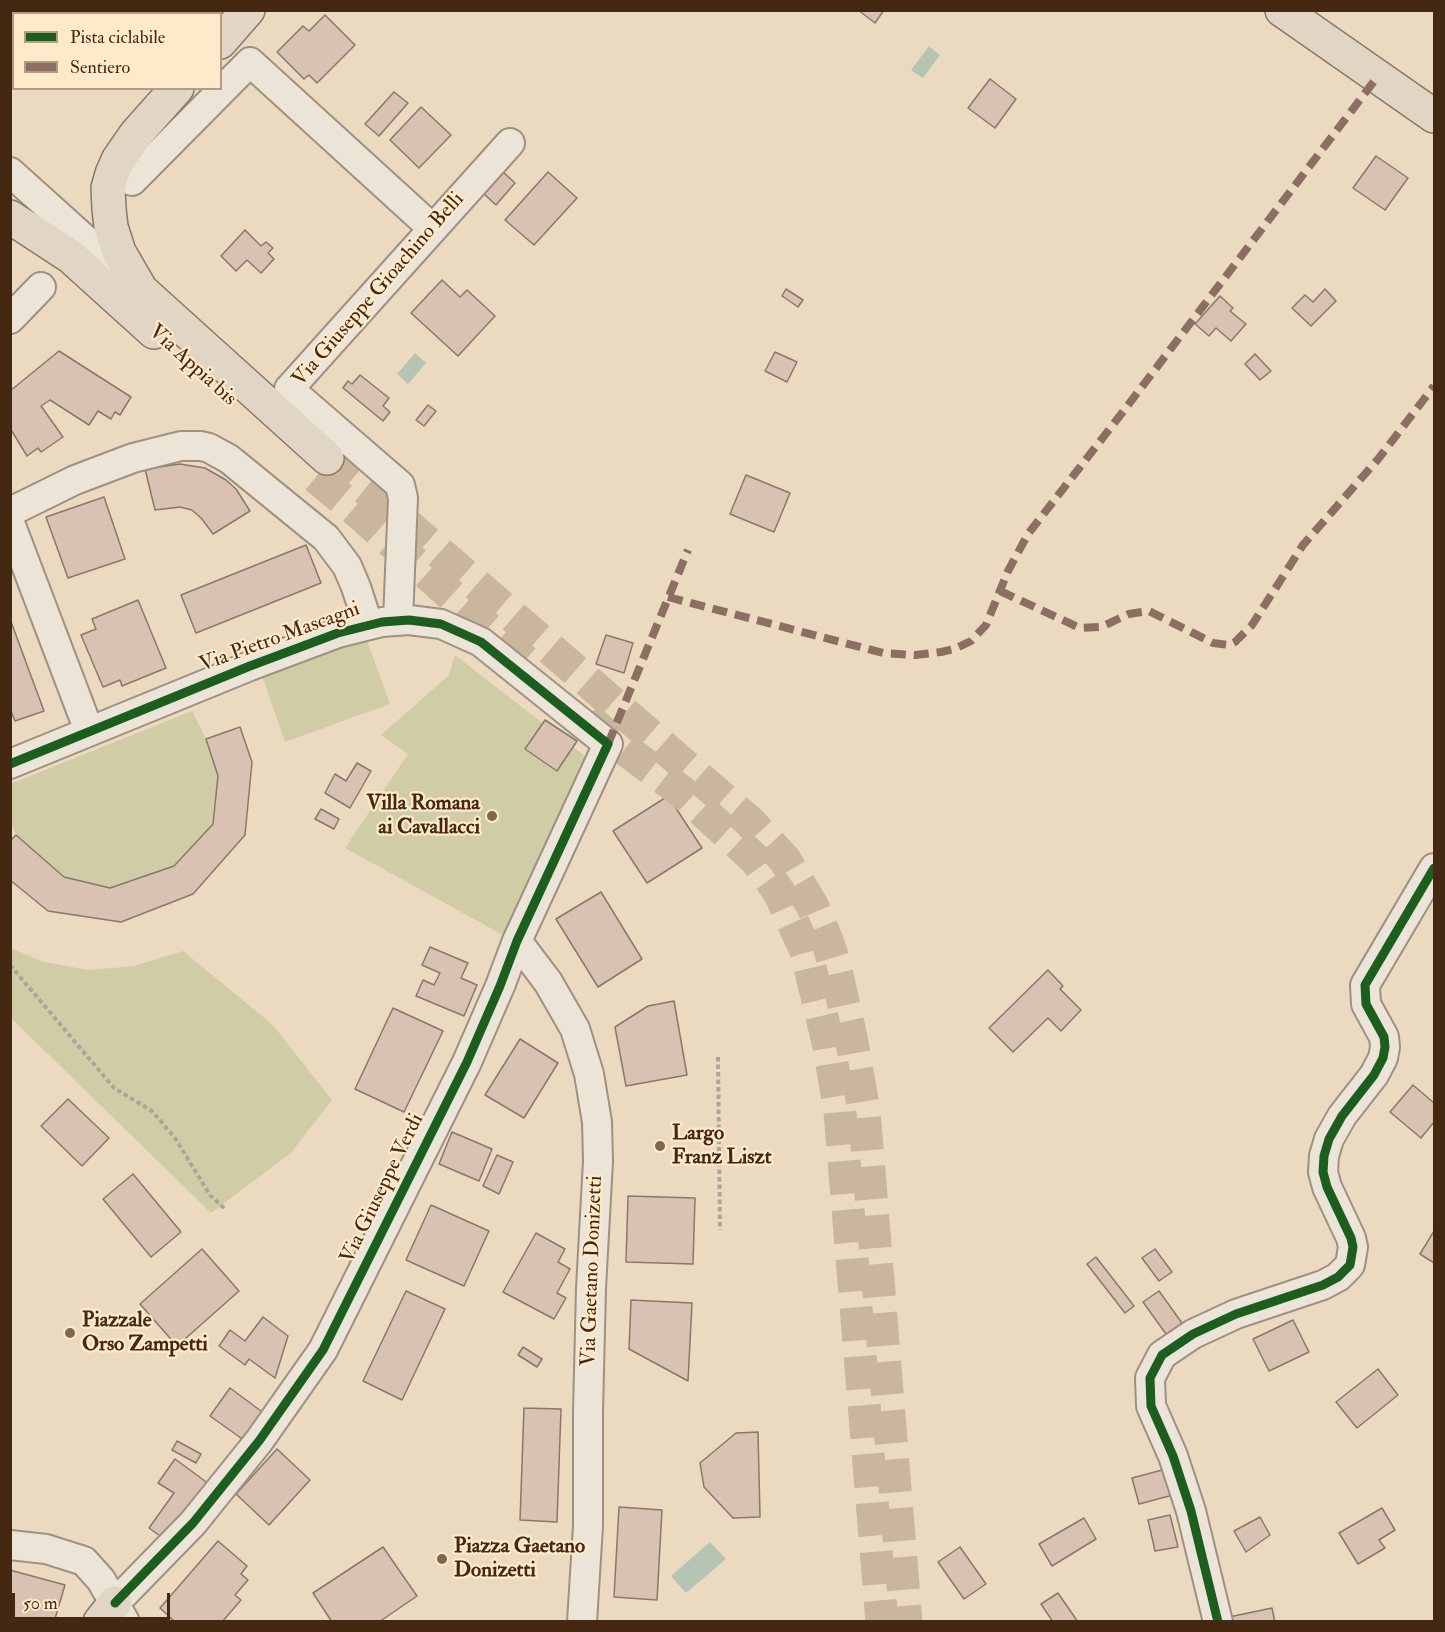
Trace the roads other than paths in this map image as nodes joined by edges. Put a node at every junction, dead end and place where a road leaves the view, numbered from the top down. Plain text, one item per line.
1 (248, 10) edge
2 (1282, 10) edge
3 (222, 40) edge
4 (175, 90) edge
5 (1434, 116) edge
6 (510, 142) dead end
7 (10, 172) edge
8 (132, 181) dead end
9 (10, 202) edge
10 (10, 217) edge
11 (432, 228) junction
12 (71, 257) junction
13 (41, 287) dead end
14 (141, 290) junction
15 (10, 319) edge
16 (10, 512) edge
17 (10, 523) edge
18 (398, 620) junction
19 (368, 624) junction
20 (89, 731) junction
21 (608, 744) joint
22 (10, 764) edge
23 (1434, 868) edge
24 (517, 940) junction
25 (10, 1545) edge
26 (113, 1615) edge
27 (582, 1622) edge
28 (1218, 1622) edge

1 - 3 main road
2 - 5 main road
4 - 14 main road, Via Appia bis
6 - 11 street, Via Giuseppe Gioachino Belli
7 - 14 street
8 - 11 street
9 - 12 street
10 - 12 main road, Via Appia bis
11 - 18 street, Via Giuseppe Gioachino Belli
12 - 14 main road, Via Appia bis
13 - 15 street
16 - 19 street
17 - 20 street
18 - 19 street, Via Pietro Mascagni
18 - 21 street, Via Pietro Mascagni
19 - 20 street, Via Pietro Mascagni
20 - 22 street, Via Pietro Mascagni
21 - 24 street, Via Giuseppe Verdi
23 - 28 street
24 - 26 street, Via Giuseppe Verdi
24 - 27 street, Via Gaetano Donizetti
25 - 26 street

